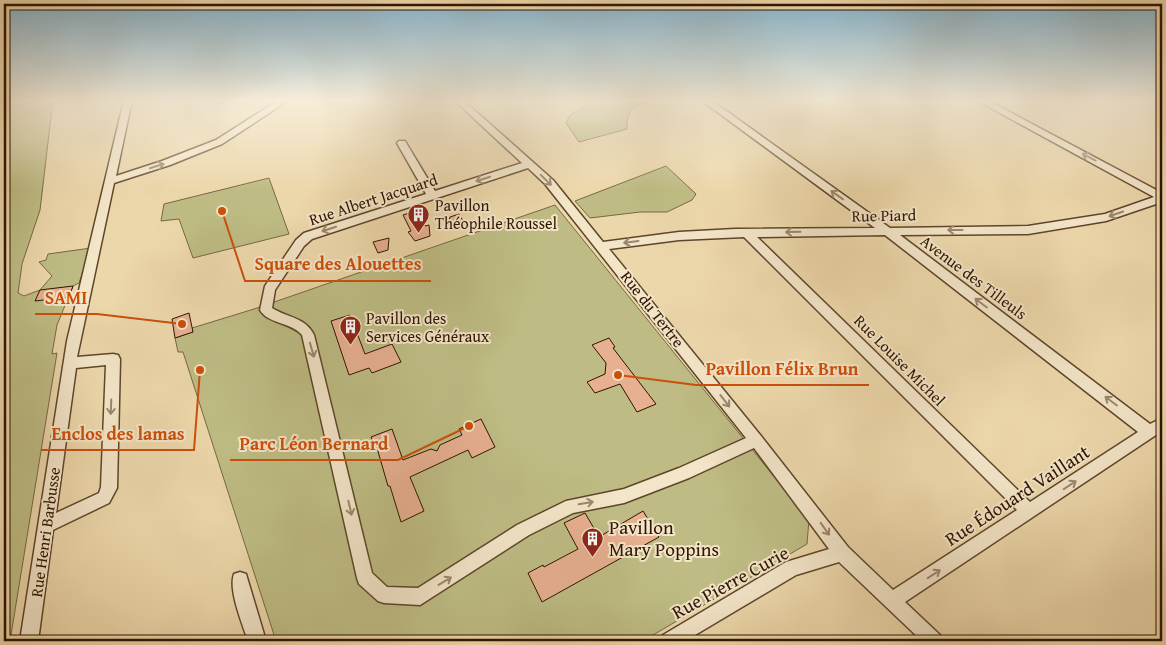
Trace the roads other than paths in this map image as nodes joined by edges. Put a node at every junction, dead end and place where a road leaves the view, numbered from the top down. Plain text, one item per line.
1 (121, 130) edge
2 (238, 130) edge
3 (492, 130) edge
4 (746, 130) edge
5 (1036, 130) edge
6 (402, 143) dead end
7 (530, 164) junction
8 (110, 181) junction
9 (432, 196) junction
10 (1162, 198) edge
11 (886, 230) junction
12 (747, 233) junction
13 (602, 246) junction
14 (69, 364) junction
15 (1156, 428) edge
16 (756, 440) junction
17 (1029, 512) junction
18 (46, 525) junction
19 (842, 553) junction
20 (240, 580) dead end
21 (893, 600) junction
22 (29, 641) edge
23 (257, 641) edge
24 (669, 641) edge
25 (934, 641) edge

1 - 8 street, Rue Henri Barbusse
8 -> 2 street
3 - 7 street, Rue du Tertre
11 -> 4 street, Avenue des Tilleuls
10 -> 5 street
6 - 9 street
7 -> 9 street, Rue Albert Jacquard
7 -> 13 street, Rue du Tertre
8 - 14 street, Rue Henri Barbusse
9 -> 16 street, Rue Albert Jacquard
10 -> 11 street, Rue Piard
11 -> 12 street, Rue Piard
15 -> 11 street, Avenue des Tilleuls
12 -> 13 street, Rue Piard
12 - 17 street, Rue Louise Michel
13 -> 16 street, Rue du Tertre
14 - 18 street, Rue Henri Barbusse
14 -> 18 street
17 -> 15 street, Rue Édouard Vaillant
16 -> 19 street, Rue du Tertre
21 -> 17 street, Rue Édouard Vaillant
18 - 22 street, Rue Henri Barbusse
19 - 21 street, Rue du Tertre
19 - 24 street, Rue Pierre Curie
20 - 23 street
21 - 25 street, Rue du Tertre

